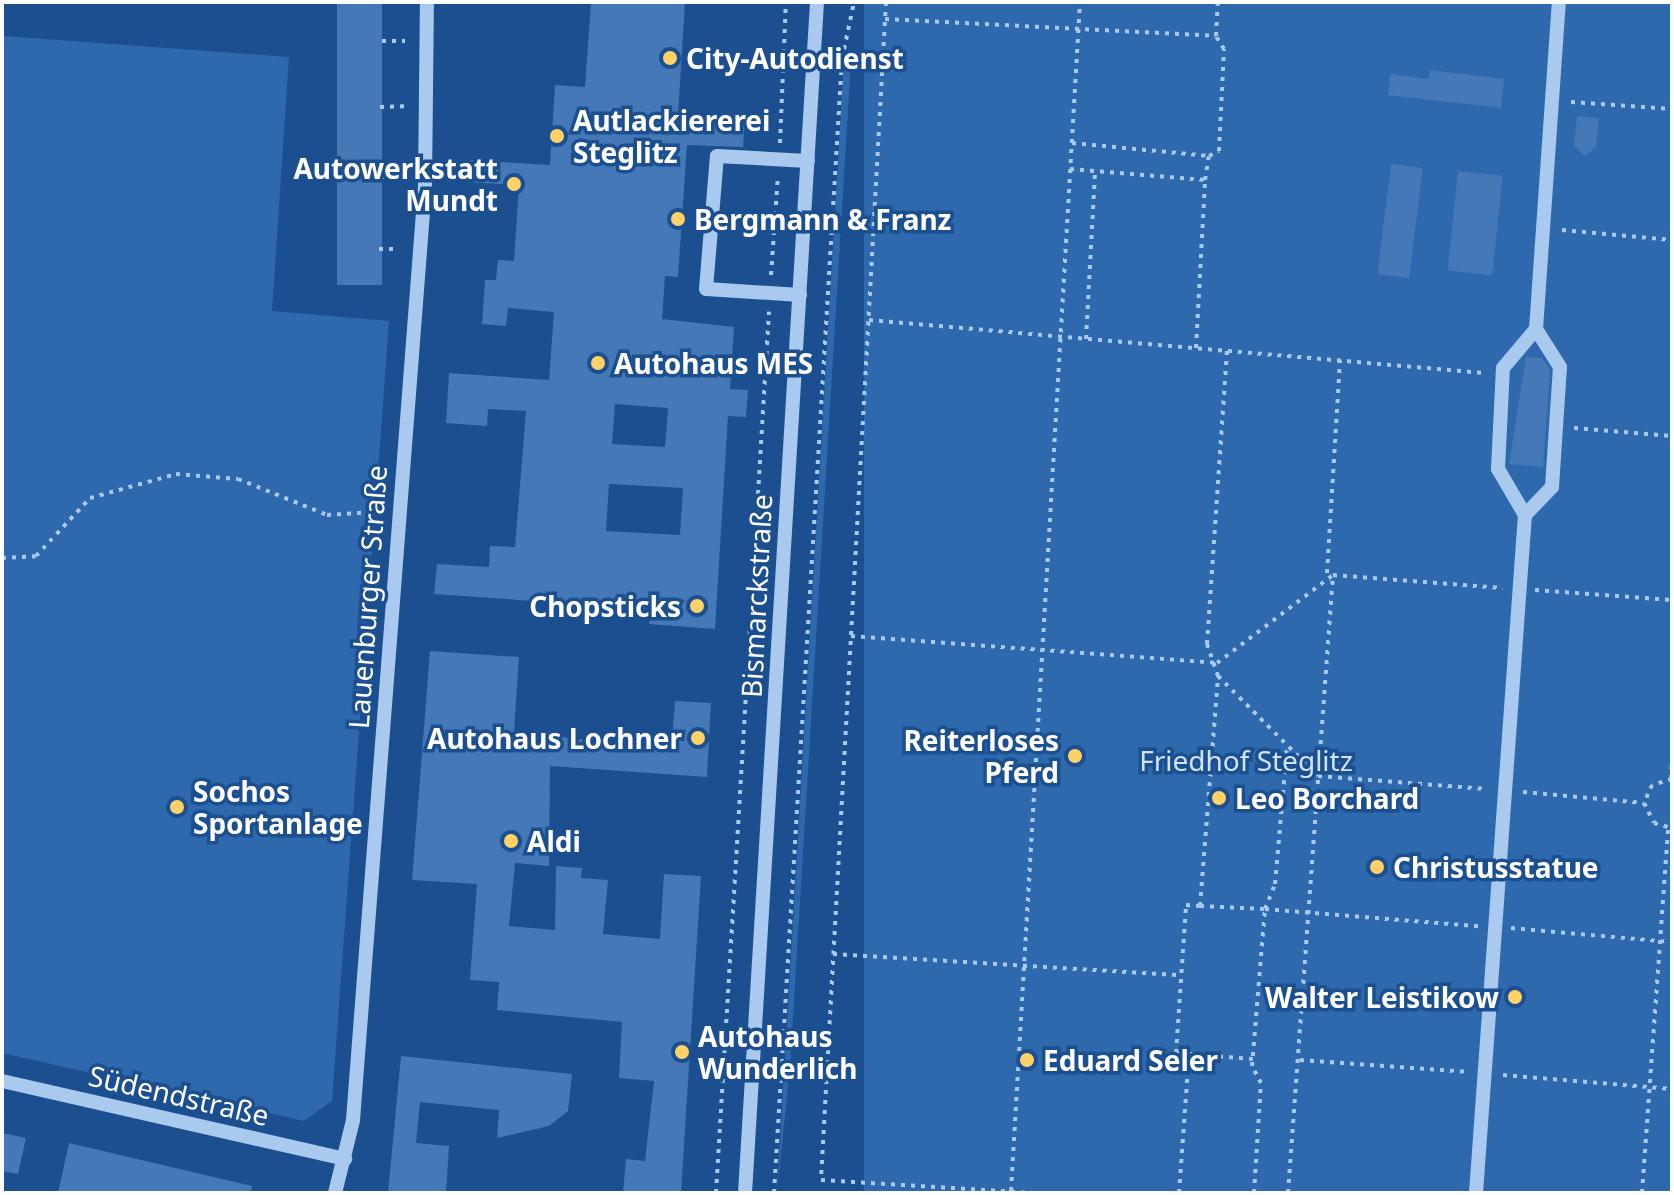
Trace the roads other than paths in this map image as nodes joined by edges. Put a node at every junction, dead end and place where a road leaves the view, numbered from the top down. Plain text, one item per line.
1 (427, 2) edge
2 (817, 2) edge
3 (1559, 2) edge
4 (808, 161) junction
5 (800, 295) junction
6 (1536, 329) junction
7 (1525, 515) junction
8 (2, 1081) edge
9 (345, 1159) junction
10 (335, 1193) edge
11 (745, 1193) edge
12 (1476, 1193) edge

1 - 9 street, Lauenburger Straße
2 - 4 street, Bismarckstraße
3 - 6 street
4 - 5 street, Bismarckstraße
4 - 5 street
5 - 11 street, Bismarckstraße
6 - 7 street
6 - 7 street
7 - 12 street
8 - 9 street, Südendstraße
9 - 10 street, Lauenburger Straße

